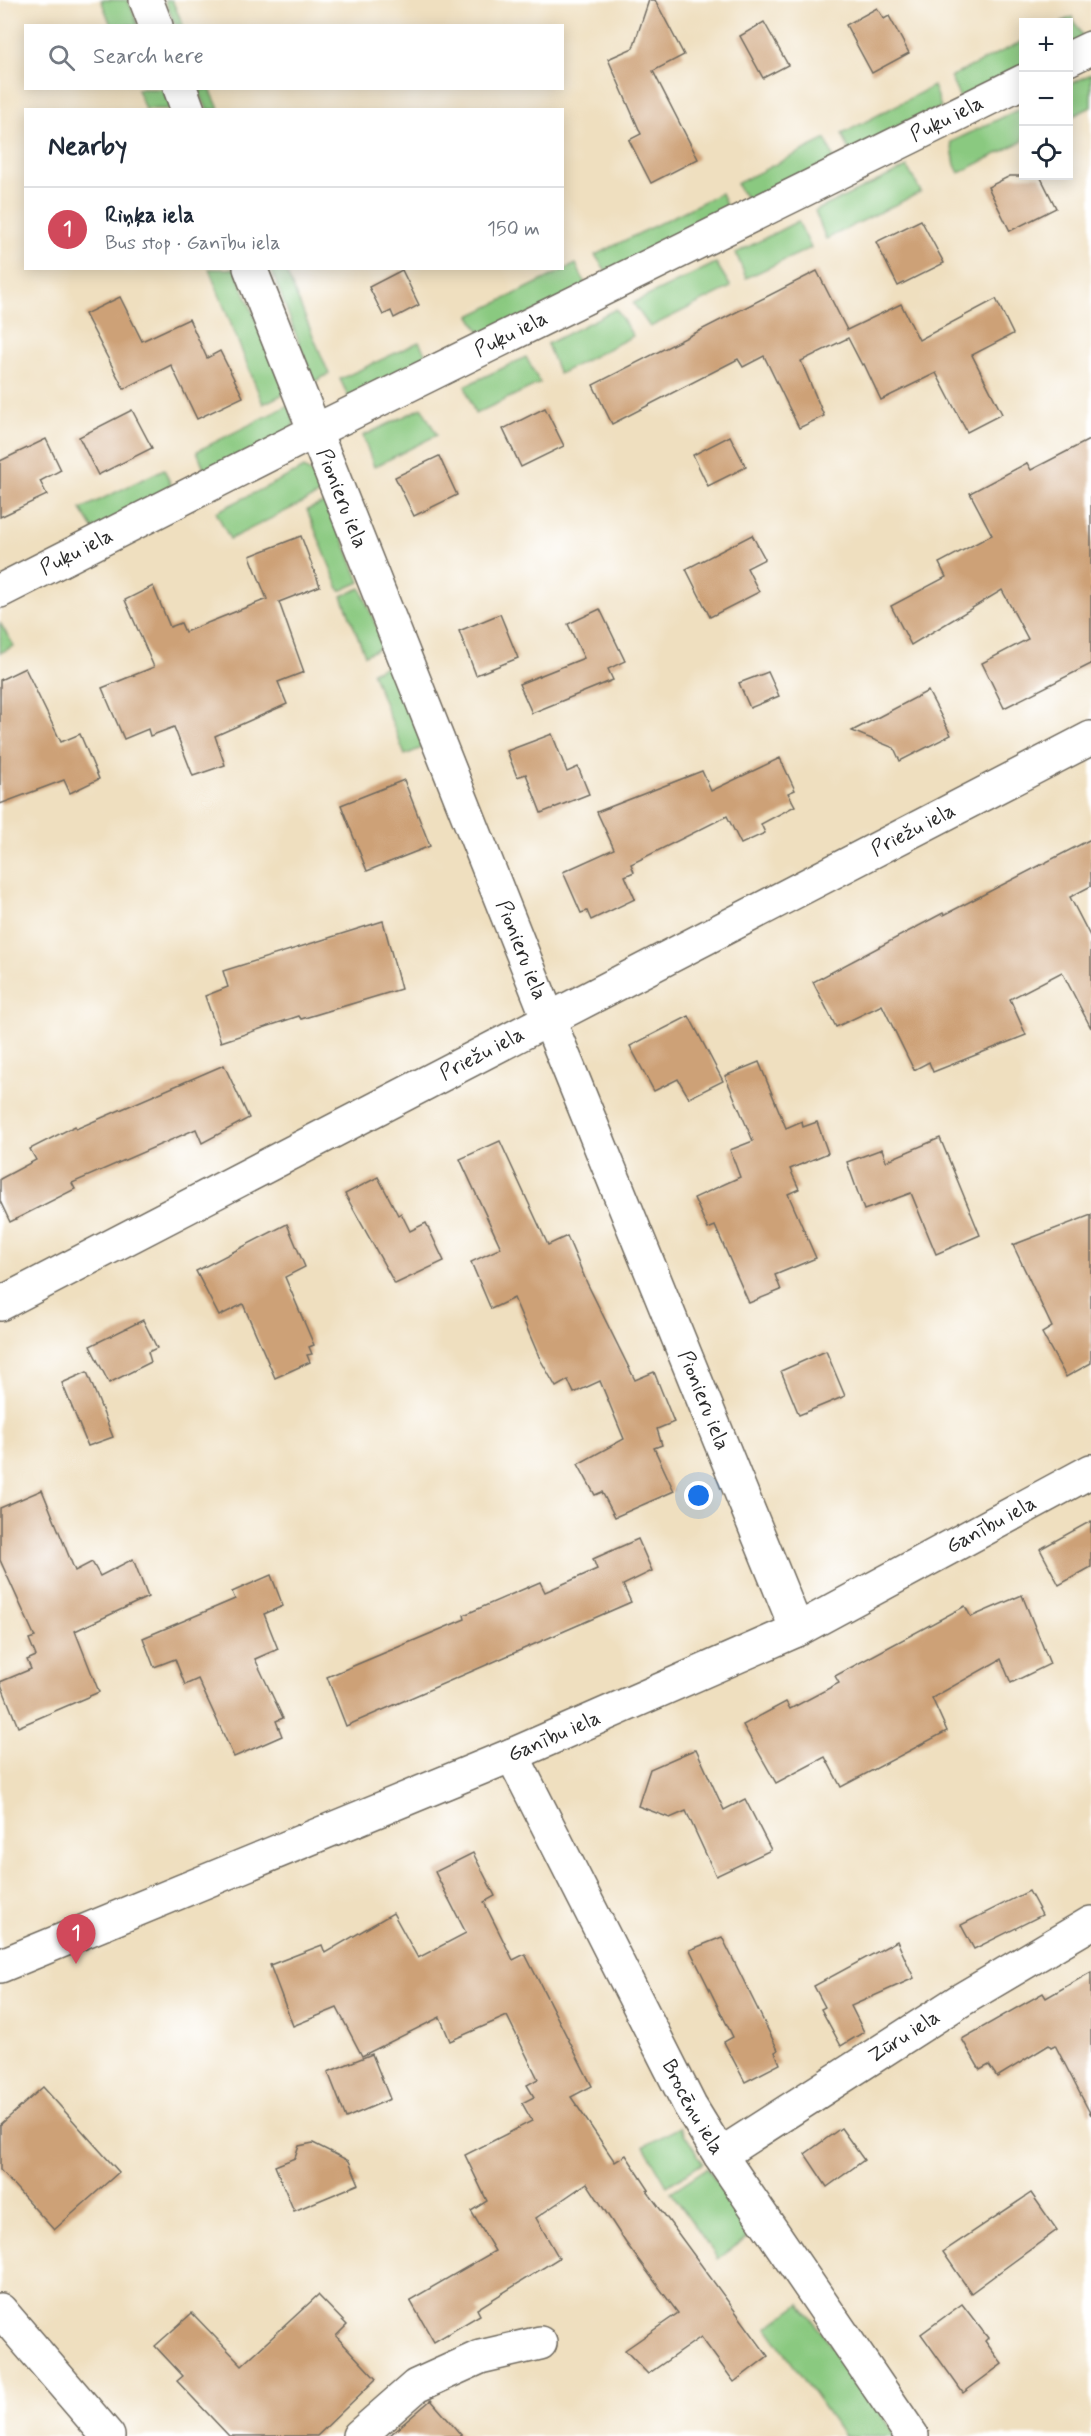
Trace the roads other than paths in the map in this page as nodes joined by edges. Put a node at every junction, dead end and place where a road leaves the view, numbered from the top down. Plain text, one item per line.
1 (146, 0) edge
2 (155, 24) edge
3 (1091, 48) edge
4 (1073, 57) edge
5 (1019, 83) edge
6 (181, 90) edge
7 (187, 108) edge
8 (251, 270) edge
9 (313, 432) junction
10 (0, 591) edge
11 (1091, 738) edge
12 (549, 1020) junction
13 (0, 1304) edge
14 (1091, 1471) edge
15 (797, 1630) junction
16 (512, 1755) junction
17 (1091, 1923) edge
18 (0, 1966) edge
19 (720, 2155) junction
20 (0, 2310) edge
21 (540, 2343) dead end
22 (108, 2436) edge
23 (359, 2436) edge
24 (912, 2436) edge

1 - 2 street
3 - 4 street
5 - 9 street, Puķu iela
6 - 7 street
8 - 9 street, Pionieru iela
9 - 10 street, Puķu iela
9 - 12 street, Pionieru iela
11 - 12 street, Priežu iela
12 - 13 street, Priežu iela
12 - 15 street, Pionieru iela
14 - 15 street, Ganību iela
15 - 16 street, Ganību iela
16 - 18 street, Ganību iela
16 - 19 street, Brocēnu iela
17 - 19 street, Zūru iela
19 - 24 street, Brocēnu iela
20 - 22 street
21 - 23 street

